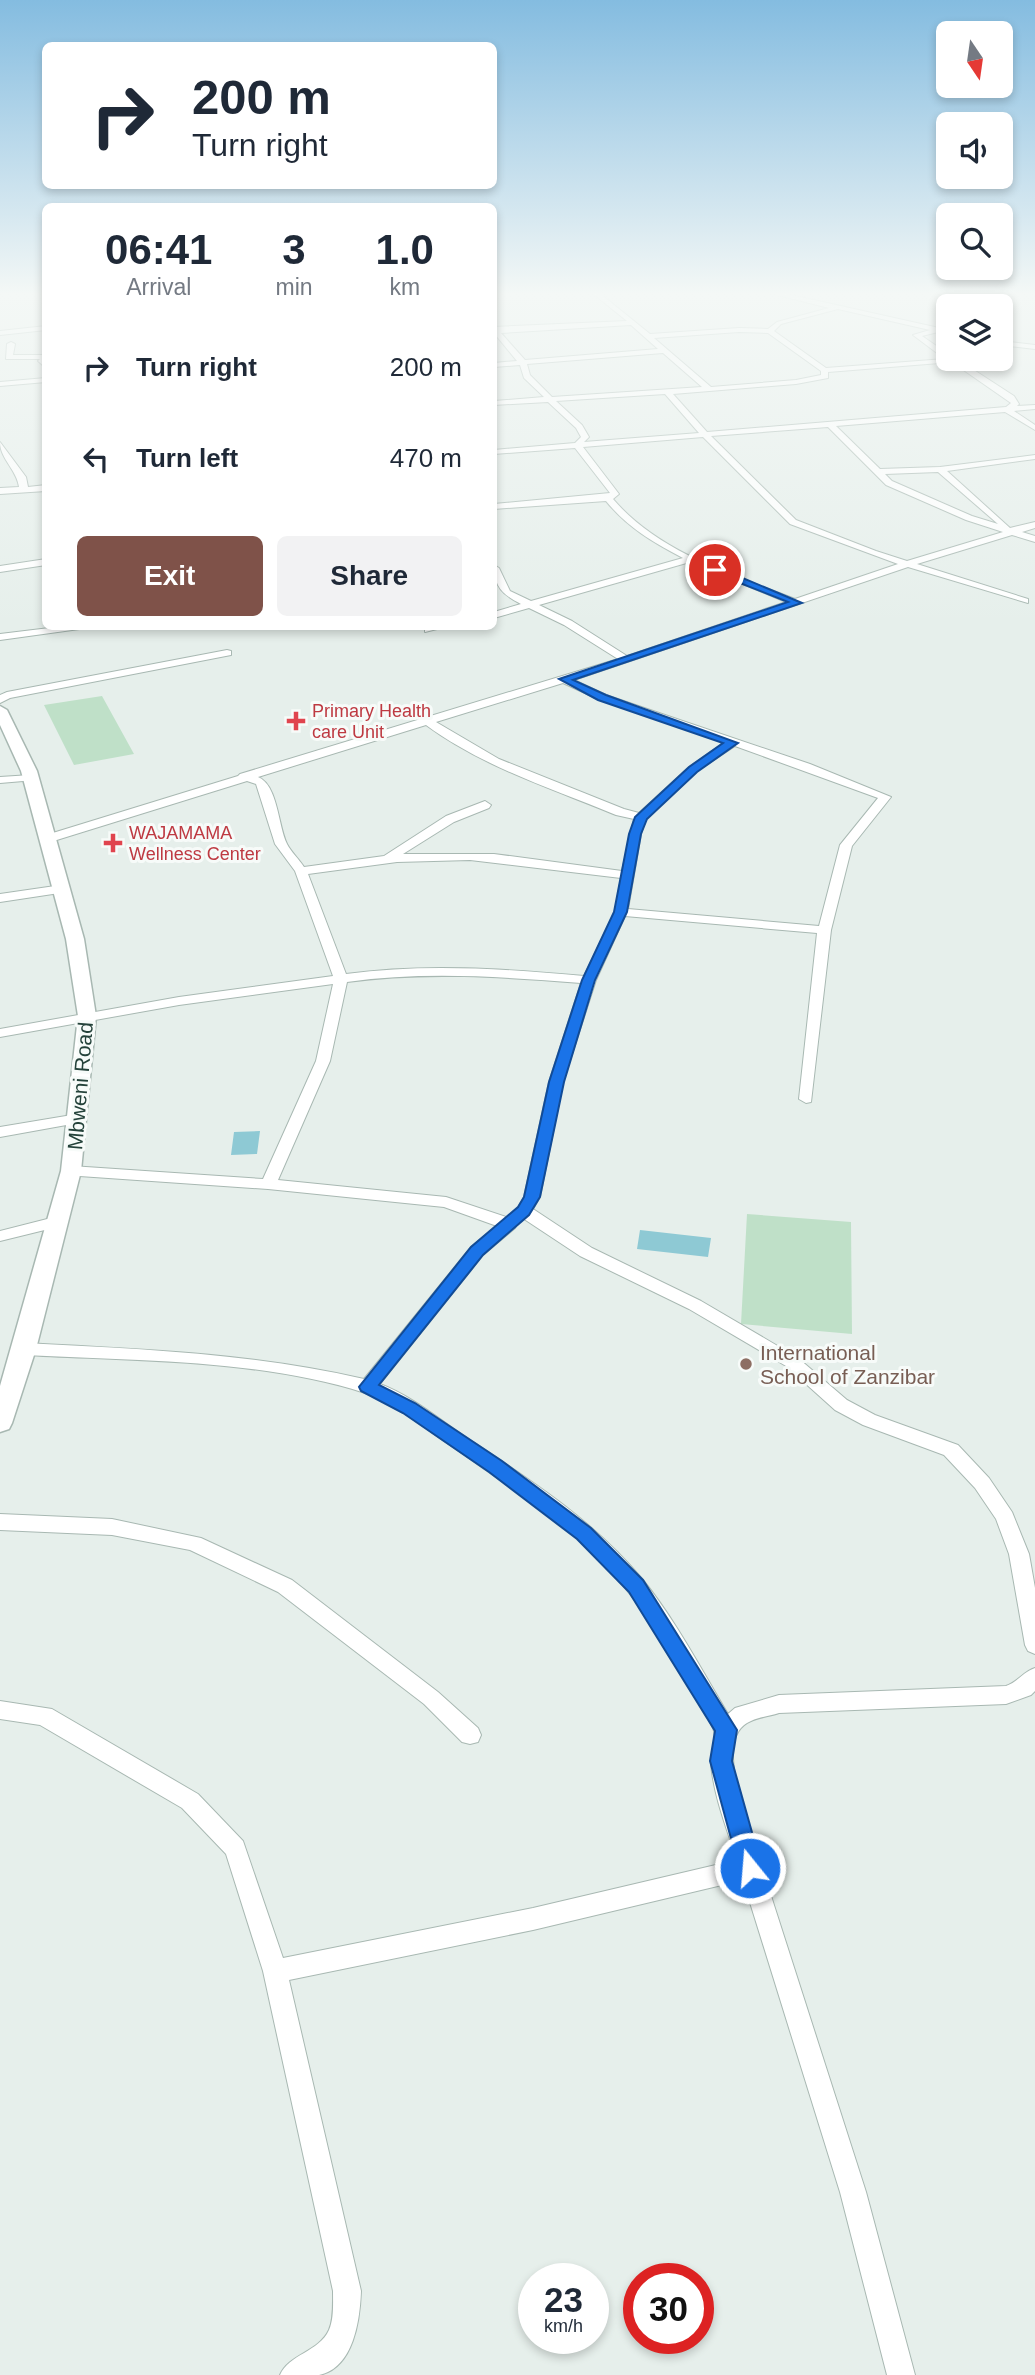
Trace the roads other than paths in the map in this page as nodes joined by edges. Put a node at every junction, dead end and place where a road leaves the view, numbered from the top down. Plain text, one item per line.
1 (552, 403) edge
2 (677, 403) edge
3 (1014, 403) edge
4 (1035, 407) edge
5 (1007, 410) junction
6 (830, 424) junction
7 (1035, 428) edge
8 (706, 434) junction
9 (0, 444) edge
10 (578, 444) junction
11 (497, 452) edge
12 (1035, 457) edge
13 (940, 469) junction
14 (879, 472) junction
15 (42, 488) edge
16 (24, 489) junction
17 (0, 491) edge
18 (608, 498) junction
19 (497, 507) edge
20 (1035, 525) edge
21 (1008, 529) junction
22 (1035, 539) edge
23 (691, 559) junction
24 (42, 563) edge
25 (907, 564) junction
26 (0, 569) edge
27 (497, 576) edge
28 (1025, 601) dead end
29 (797, 603) junction
30 (530, 606) junction
31 (497, 614) edge
32 (61, 630) edge
33 (0, 637) edge
34 (227, 653) dead end
35 (626, 660) junction
36 (564, 679) junction
37 (0, 701) edge
38 (0, 710) edge
39 (427, 721) junction
40 (732, 743) junction
41 (244, 776) junction
42 (31, 778) junction
43 (0, 780) edge
44 (485, 805) dead end
45 (641, 817) junction
46 (47, 839) junction
47 (387, 859) junction
48 (300, 871) junction
49 (627, 874) junction
50 (62, 889) junction
51 (0, 898) edge
52 (621, 912) junction
53 (824, 930) junction
54 (341, 978) junction
55 (589, 980) junction
56 (87, 1016) junction
57 (0, 1033) edge
58 (806, 1100) dead end
59 (78, 1119) junction
60 (0, 1132) edge
61 (71, 1171) junction
62 (268, 1184) junction
63 (516, 1218) junction
64 (59, 1221) junction
65 (0, 1236) edge
66 (24, 1349) junction
67 (368, 1387) junction
68 (0, 1421) edge
69 (0, 1522) edge
70 (1035, 1646) edge
71 (1035, 1678) edge
72 (0, 1710) edge
73 (726, 1730) junction
74 (470, 1735) dead end
75 (750, 1868) junction
76 (275, 1971) junction
77 (294, 2375) edge
78 (901, 2375) edge

1 - 10 street
2 - 8 street
3 - 5 street
4 - 5 street
5 - 6 street
5 - 7 street
6 - 8 street
6 - 14 street
8 - 10 street
8 - 25 street
9 - 16 street
10 - 11 street
10 - 18 street
12 - 13 street
13 - 14 street
13 - 21 street
14 - 21 street
15 - 16 street
16 - 17 street
18 - 19 street
18 - 23 street
20 - 21 street
21 - 22 street
21 - 25 street
23 - 29 street
23 - 30 street
24 - 26 street
25 - 28 street
25 - 29 street
27 - 30 street
29 - 35 street
30 - 31 street
30 - 35 street
32 - 33 street
34 - 37 street
35 - 36 street
36 - 39 street
36 - 40 street
38 - 42 street, Mbweni Road
39 - 41 street
39 - 45 street
40 - 45 street
40 - 53 street
41 - 46 street
41 - 48 street
42 - 43 street
42 - 46 street, Mbweni Road
44 - 47 street
45 - 49 street
46 - 50 street, Mbweni Road
47 - 48 street
47 - 49 street
48 - 54 street
49 - 52 street
50 - 51 street
50 - 56 street, Mbweni Road
52 - 53 street
52 - 55 street
53 - 58 street
54 - 55 street
54 - 56 street
54 - 62 street
55 - 63 street
56 - 57 street
56 - 59 street, Mbweni Road
59 - 60 street
59 - 61 street, Mbweni Road
61 - 62 street
61 - 64 street, Mbweni Road
62 - 63 street
63 - 67 street
63 - 70 street
64 - 65 street
64 - 66 street, Mbweni Road
66 - 67 street
66 - 68 street, Mbweni Road
67 - 73 street
69 - 74 street
71 - 73 street
72 - 76 street
73 - 75 street
75 - 76 street
75 - 78 street
76 - 77 street

